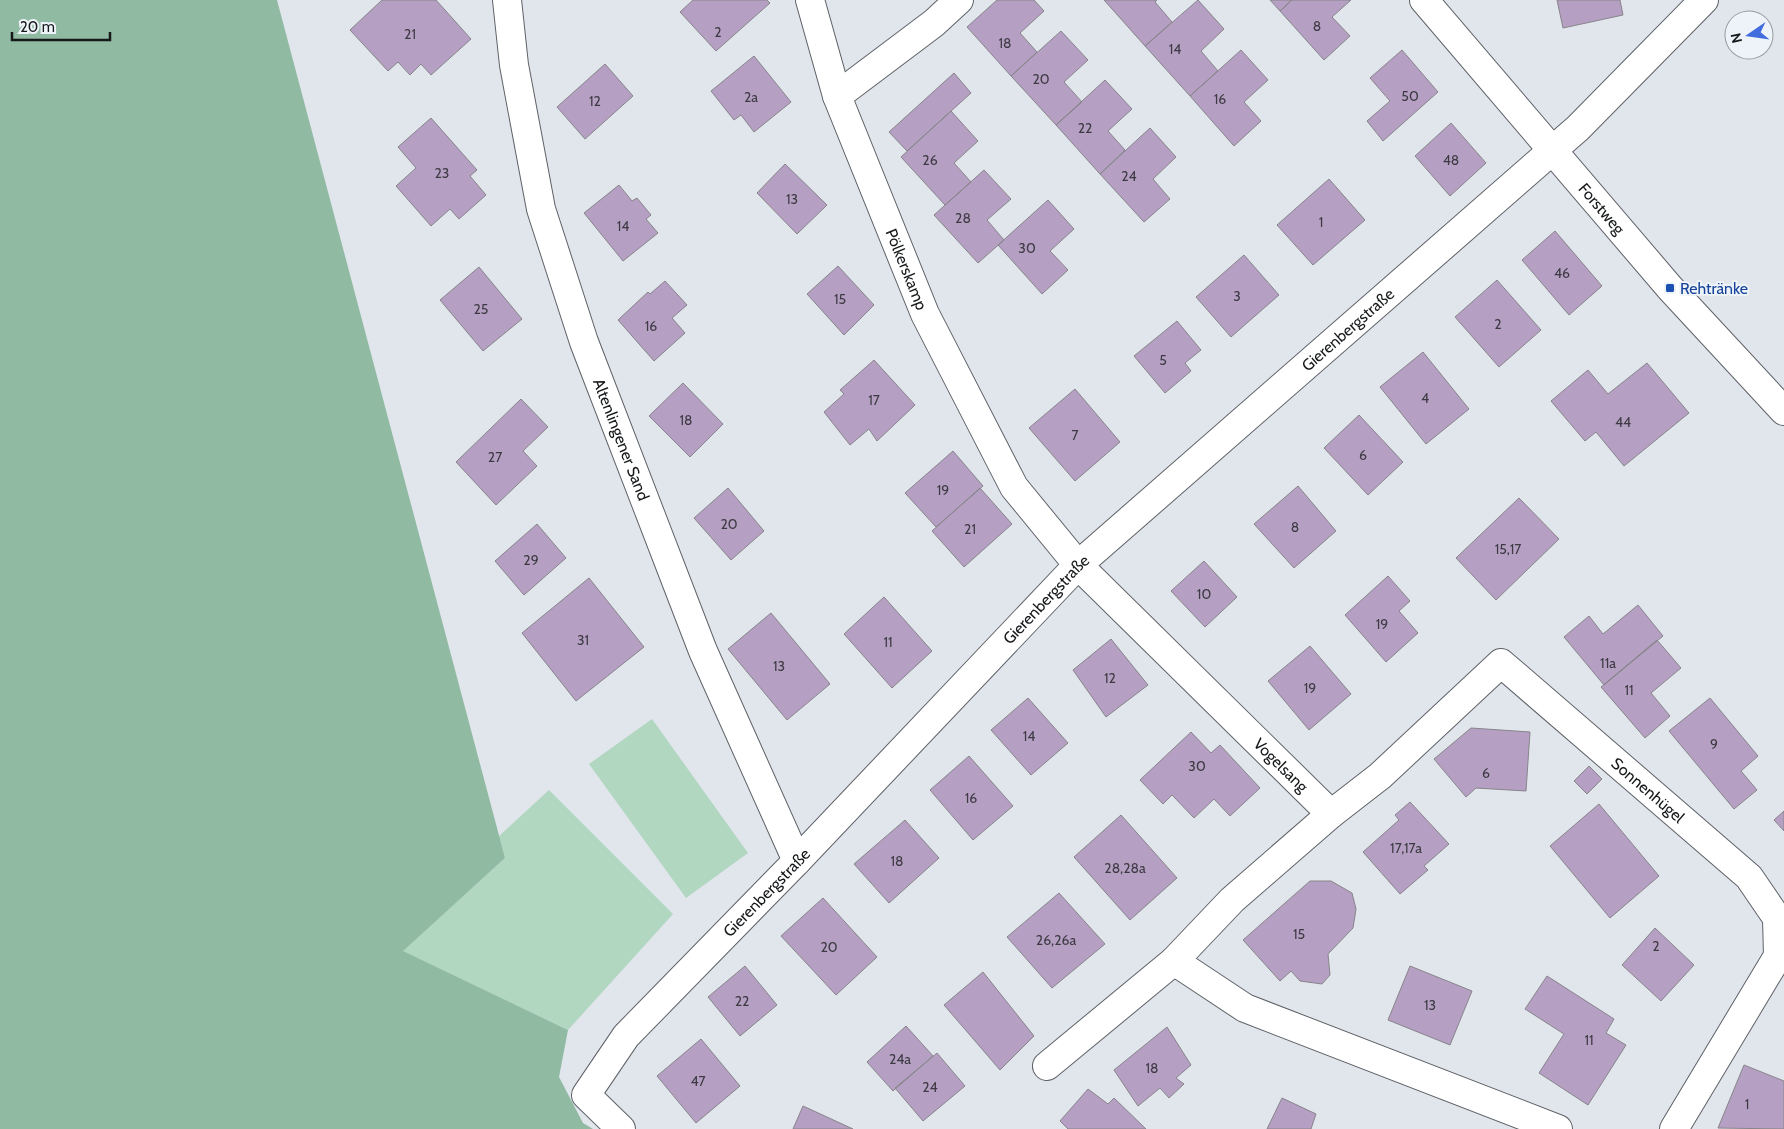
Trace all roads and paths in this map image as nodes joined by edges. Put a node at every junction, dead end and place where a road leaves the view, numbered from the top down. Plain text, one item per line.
1 (507, 0) edge
2 (810, 0) edge
3 (959, 0) edge
4 (1424, 0) edge
5 (1704, 0) edge
6 (837, 96) junction
7 (1552, 149) junction
8 (1784, 411) edge
9 (1078, 565) junction
10 (1331, 814) junction
11 (797, 861) junction
12 (1174, 961) junction
13 (1047, 1066) dead end
14 (621, 1129) edge
15 (1558, 1129) edge
16 (1674, 1129) edge

1 - 11 street, Altenlingener Sand
2 - 6 street
3 - 6 street
4 - 7 street, Forstweg
5 - 7 street
6 - 9 street, Pölkerskamp
7 - 8 street, Forstweg
7 - 9 street, Gierenbergstraße
9 - 10 street, Vogelsang
9 - 11 street, Gierenbergstraße
10 - 12 street
10 - 16 street, Sonnenhügel
11 - 14 street, Gierenbergstraße
12 - 13 street
12 - 15 street

